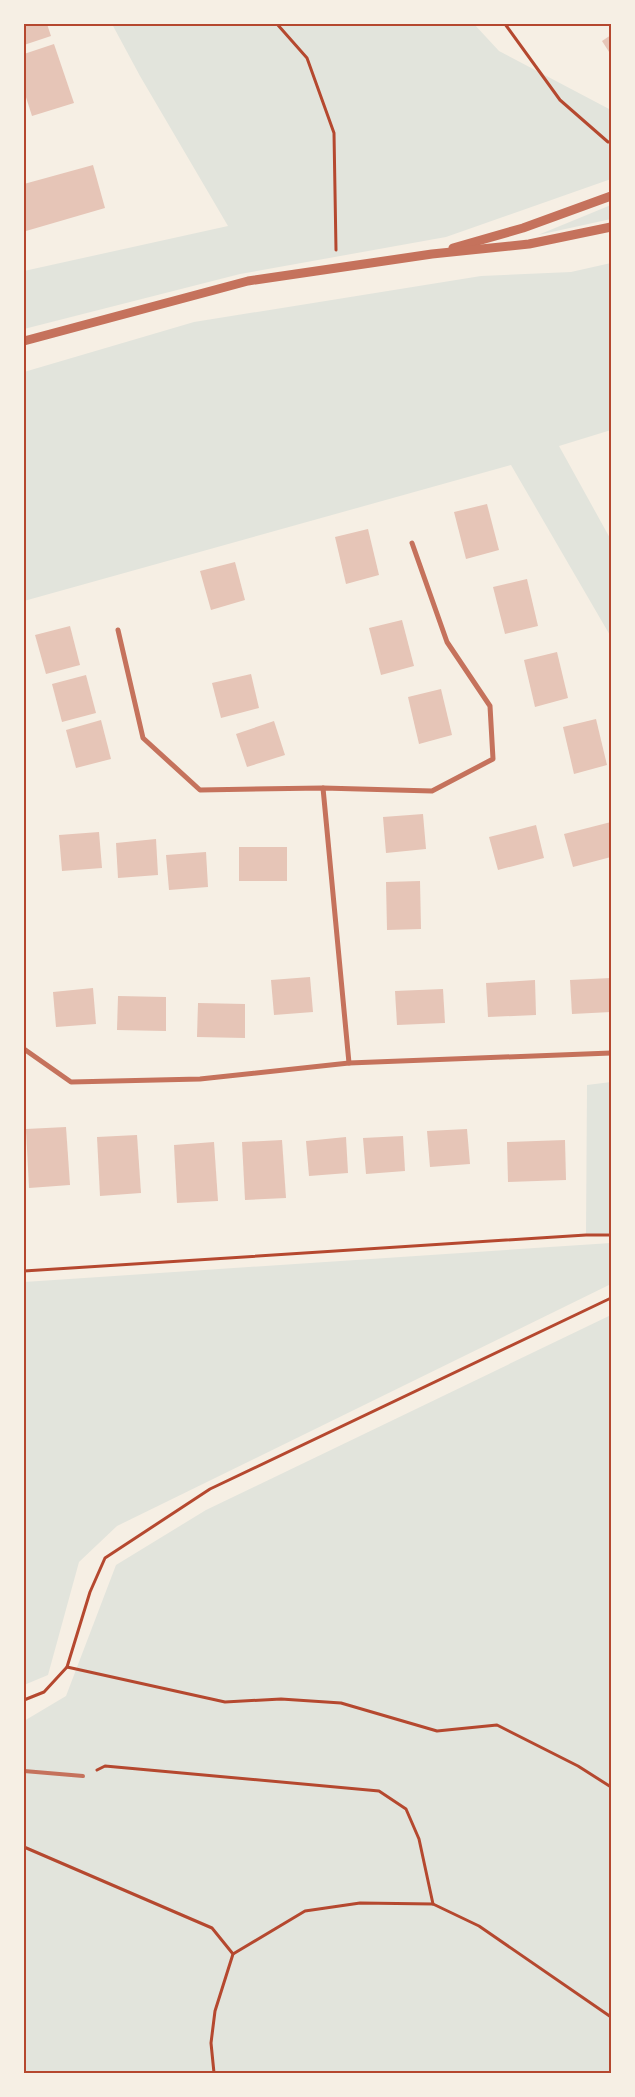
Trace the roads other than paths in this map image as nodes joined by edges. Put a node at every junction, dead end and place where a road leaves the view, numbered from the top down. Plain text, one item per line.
1 (611, 196) edge
2 (611, 227) edge
3 (432, 254) junction
4 (24, 341) edge
5 (412, 544) dead end
6 (118, 630) dead end
7 (323, 788) junction
8 (24, 1049) edge
9 (611, 1053) edge
10 (349, 1063) junction
11 (24, 1771) edge
12 (83, 1776) road end

1 - 3 street
2 - 3 street
3 - 4 street
5 - 7 street
6 - 7 street
7 - 10 street
8 - 10 street
9 - 10 street
11 - 12 lane

